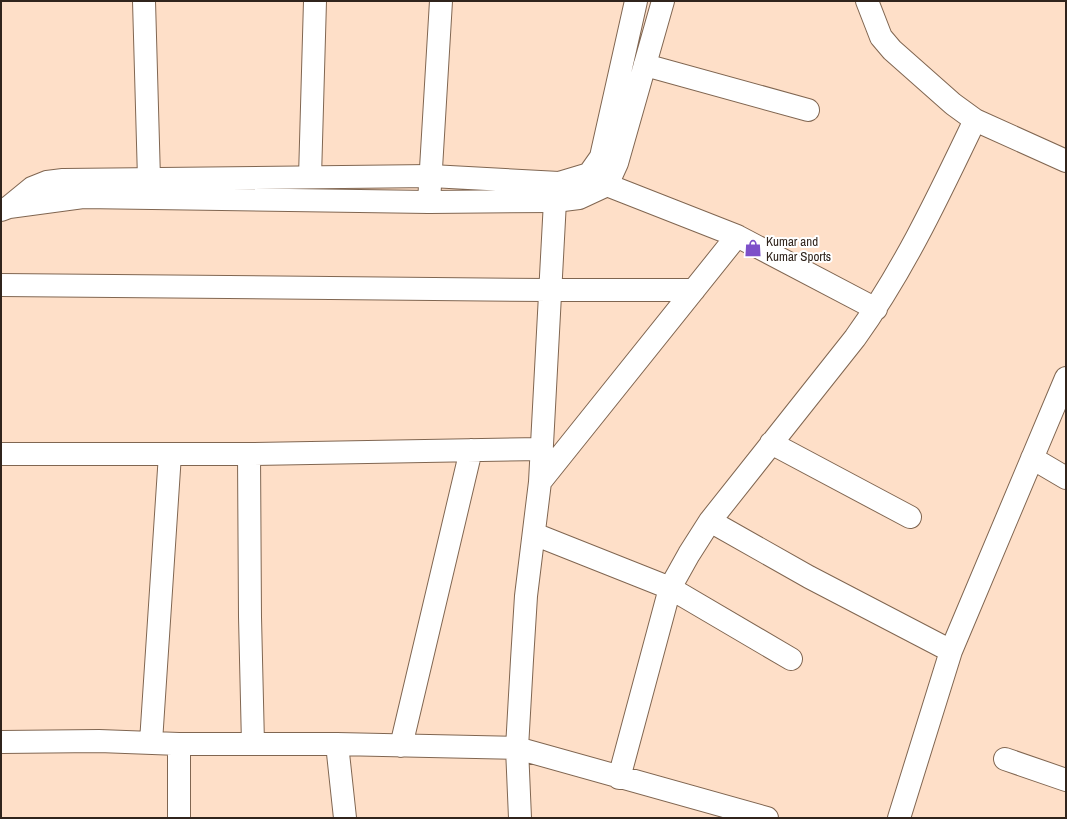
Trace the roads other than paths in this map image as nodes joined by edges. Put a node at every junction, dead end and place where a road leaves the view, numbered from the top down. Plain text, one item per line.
1 (144, 1) edge
2 (315, 1) edge
3 (441, 1) edge
4 (636, 1) edge
5 (663, 1) edge
6 (867, 1) edge
7 (645, 65) junction
8 (808, 110) dead end
9 (975, 120) junction
10 (1066, 161) edge
11 (431, 176) junction
12 (310, 177) junction
13 (149, 179) junction
14 (598, 179) junction
15 (557, 192) junction
16 (429, 202) junction
17 (5, 208) edge
18 (737, 236) junction
19 (1, 286) edge
20 (550, 290) junction
21 (694, 290) junction
22 (876, 309) junction
23 (1066, 378) edge
24 (771, 443) junction
25 (542, 449) junction
26 (471, 450) junction
27 (1, 454) edge
28 (170, 454) junction
29 (249, 454) junction
30 (1032, 458) junction
31 (1066, 478) edge
32 (540, 482) junction
33 (910, 517) dead end
34 (710, 521) junction
35 (534, 534) junction
36 (670, 588) junction
37 (951, 651) junction
38 (791, 659) dead end
39 (1, 742) edge
40 (151, 742) junction
41 (179, 744) junction
42 (253, 744) junction
43 (337, 744) junction
44 (401, 746) junction
45 (517, 748) junction
46 (1005, 759) dead end
47 (619, 778) junction
48 (1066, 780) edge
49 (179, 818) edge
50 (344, 818) edge
51 (520, 818) edge
52 (767, 818) edge
53 (899, 818) edge

1 - 13 street
2 - 12 street
3 - 11 street
4 - 14 street
5 - 7 street
6 - 9 street
7 - 8 street
7 - 14 street
9 - 10 street
9 - 22 street
11 - 12 street
11 - 15 street
11 - 16 street
12 - 13 street
13 - 17 street
14 - 15 street
14 - 18 street
15 - 16 street
15 - 20 street
16 - 17 street
18 - 21 street
18 - 22 street
19 - 20 street
20 - 21 street
20 - 25 street
21 - 32 street
22 - 24 street
23 - 30 street
24 - 33 street
24 - 34 street
25 - 26 street
25 - 32 street
26 - 29 street
26 - 44 street
27 - 28 street
28 - 29 street
28 - 40 street
29 - 42 street
30 - 31 street
30 - 37 street
32 - 35 street
34 - 36 street
34 - 37 street
35 - 36 street
35 - 45 street
36 - 38 street
36 - 47 street
37 - 53 street
39 - 40 street
40 - 41 street
41 - 42 street
41 - 49 street
42 - 43 street
43 - 44 street
43 - 50 street
44 - 45 street
45 - 47 street
45 - 51 street
46 - 48 street
47 - 52 street

